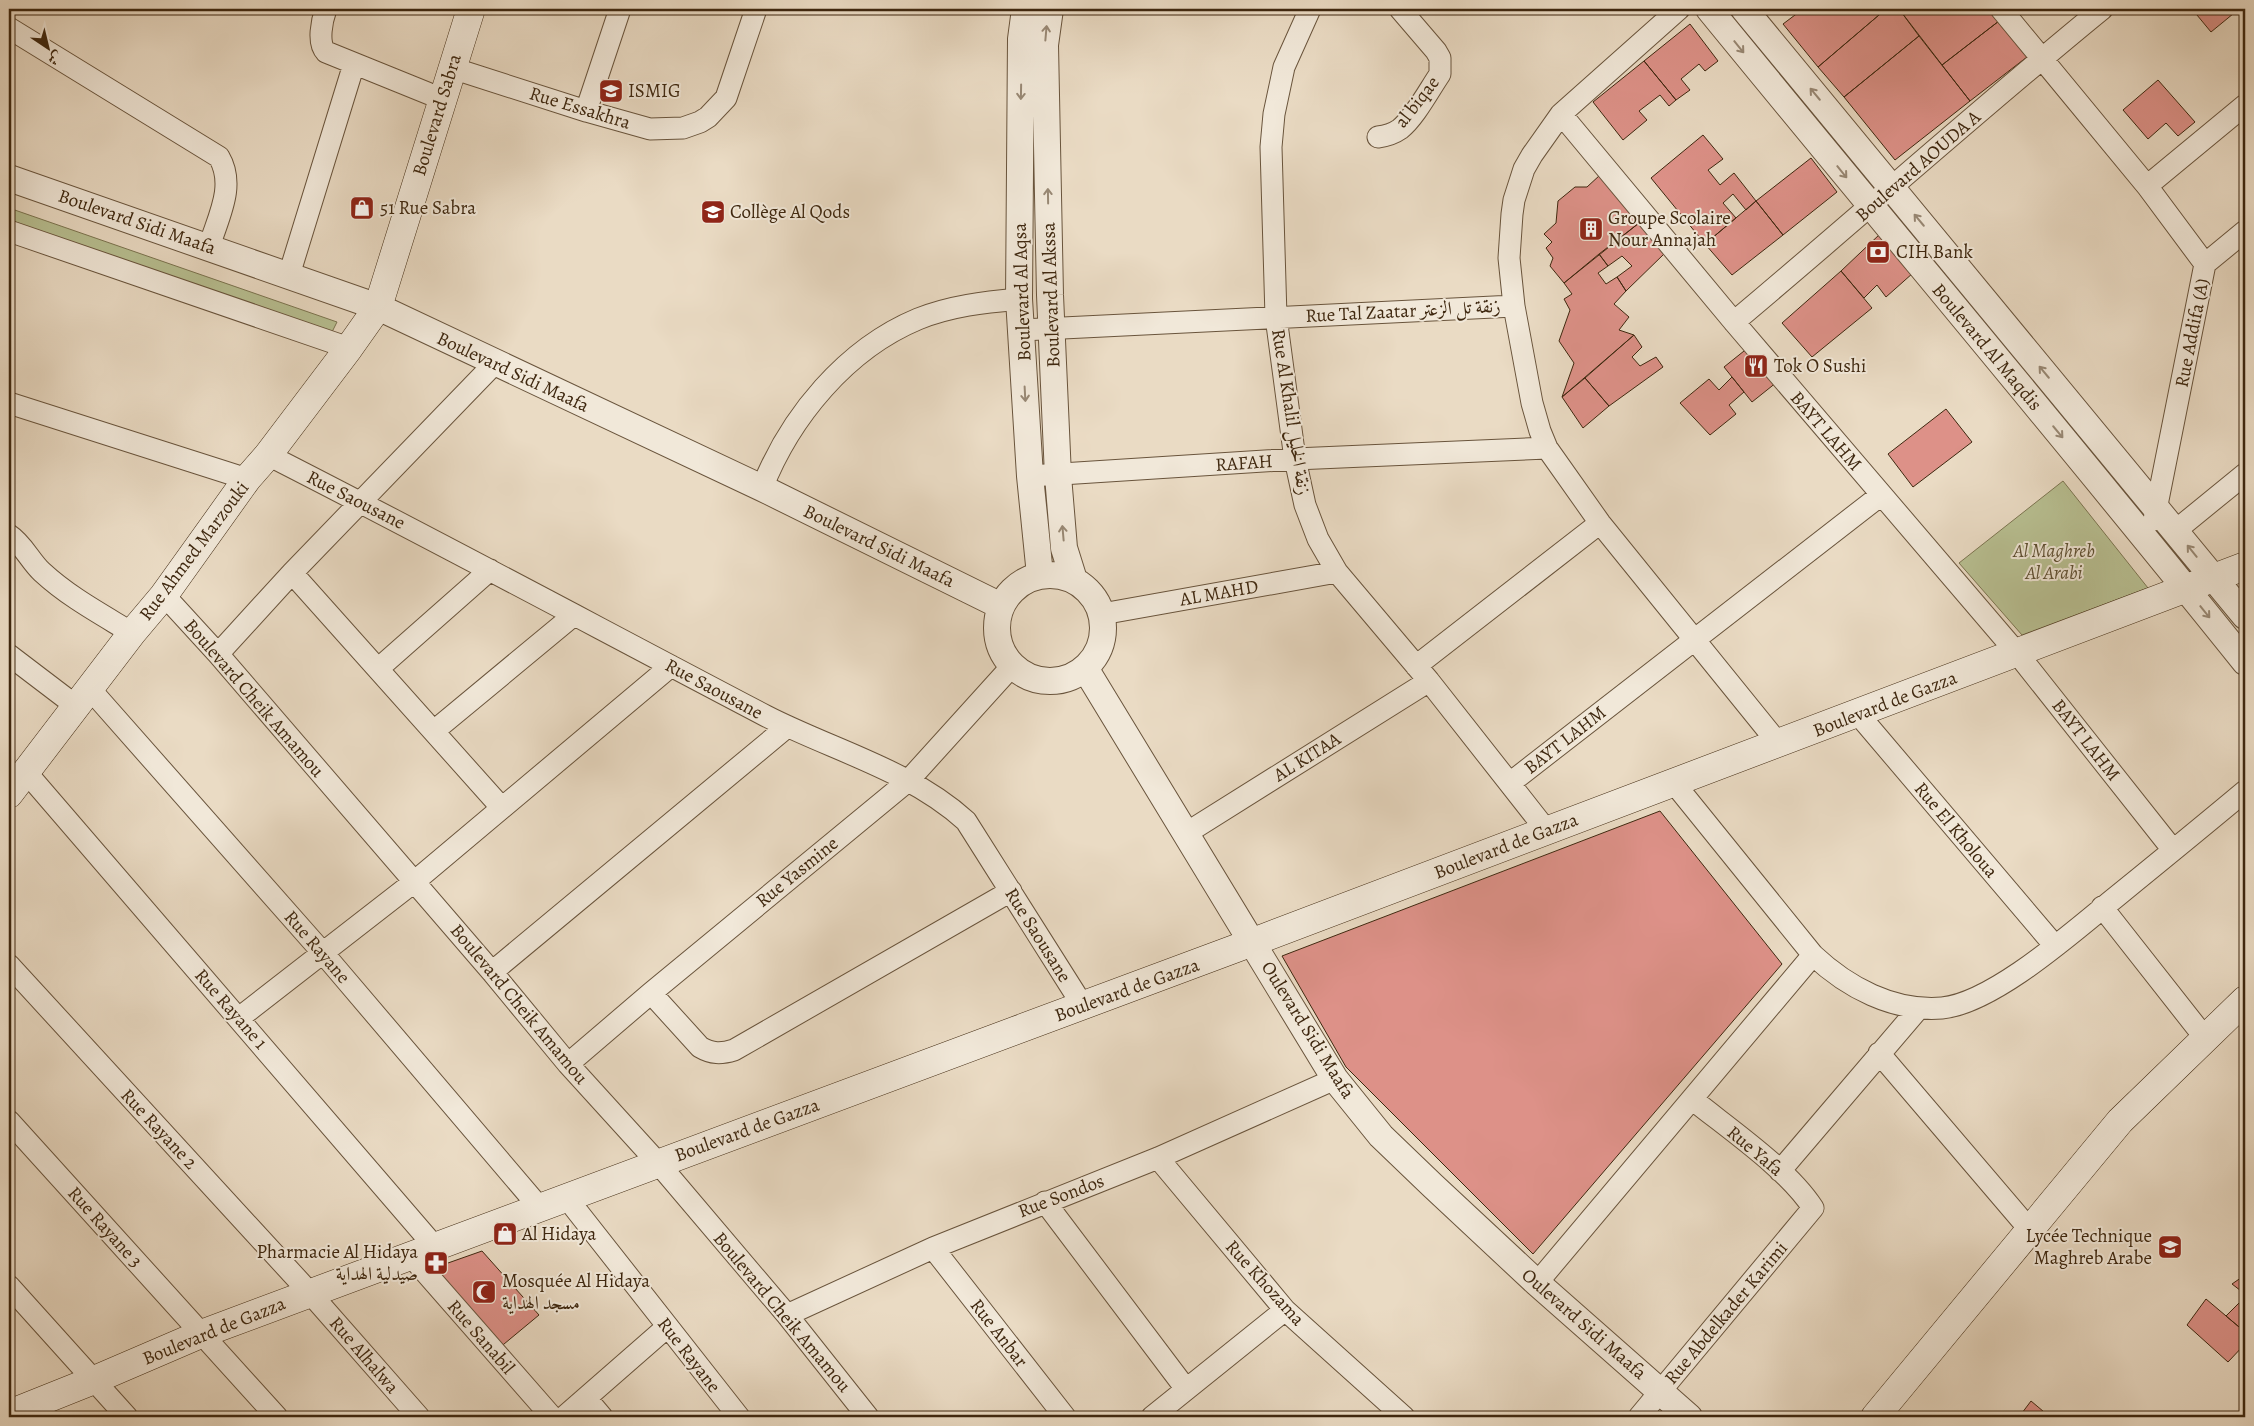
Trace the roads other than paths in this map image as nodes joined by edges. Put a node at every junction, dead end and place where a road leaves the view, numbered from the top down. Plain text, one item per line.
1 (471, 9) edge
2 (620, 9) edge
3 (756, 9) edge
4 (1025, 9) edge
5 (1050, 9) edge
6 (1310, 9) edge
7 (1400, 9) edge
8 (1679, 9) edge
9 (1709, 9) edge
10 (1744, 9) edge
11 (2001, 9) edge
12 (2102, 9) edge
13 (319, 11) edge
14 (9, 28) edge
15 (2041, 58) junction
16 (354, 64) junction
17 (452, 68) junction
18 (442, 99) junction
19 (2245, 105) edge
20 (586, 111) junction
21 (1561, 114) junction
22 (1378, 137) dead end
23 (9, 178) edge
24 (2146, 186) junction
25 (1892, 188) junction
26 (1870, 207) junction
27 (9, 231) edge
28 (2245, 231) edge
29 (209, 247) junction
30 (2205, 264) junction
31 (289, 275) junction
32 (1019, 299) junction
33 (1514, 306) junction
34 (378, 307) junction
35 (1276, 317) junction
36 (1734, 322) junction
37 (1052, 329) junction
38 (1022, 330) junction
39 (349, 348) junction
40 (495, 363) junction
41 (9, 403) edge
42 (1548, 448) junction
43 (268, 455) junction
44 (1295, 459) junction
45 (2245, 474) edge
46 (1030, 476) junction
47 (1058, 476) junction
48 (247, 479) junction
49 (762, 488) junction
50 (1881, 494) junction
51 (360, 502) junction
52 (2157, 508) junction
53 (1600, 523) junction
54 (2175, 531) junction
55 (9, 535) edge
56 (2149, 542) junction
57 (2245, 566) edge
58 (490, 570) junction
59 (1337, 572) junction
60 (292, 573) junction
61 (1040, 575) junction
62 (2214, 578) junction
63 (1074, 580) junction
64 (2186, 588) junction
65 (164, 596) junction
66 (1001, 606) junction
67 (1102, 614) junction
68 (574, 615) junction
69 (2245, 616) edge
70 (132, 634) junction
71 (1695, 638) junction
72 (2017, 653) junction
73 (218, 654) junction
74 (9, 655) edge
75 (2245, 662) edge
76 (671, 666) junction
77 (1012, 666) junction
78 (378, 668) junction
79 (1085, 668) junction
80 (1422, 674) junction
81 (83, 698) junction
82 (1858, 714) junction
83 (787, 727) junction
84 (434, 731) junction
85 (1778, 743) junction
86 (26, 772) junction
87 (908, 781) junction
88 (1674, 783) junction
89 (1510, 784) junction
90 (2245, 791) edge
91 (9, 794) edge
92 (501, 807) junction
93 (1547, 831) junction
94 (1185, 834) junction
95 (2173, 850) junction
96 (414, 882) junction
97 (1011, 891) junction
98 (2102, 908) junction
99 (1253, 942) junction
100 (2054, 946) junction
101 (323, 954) junction
102 (1813, 955) junction
103 (9, 965) edge
104 (492, 972) junction
105 (651, 993) junction
106 (2245, 1000) edge
107 (1083, 1006) junction
108 (1919, 1008) junction
109 (239, 1018) junction
110 (2205, 1038) junction
111 (1879, 1053) junction
112 (568, 1064) junction
113 (1335, 1079) junction
114 (1692, 1099) junction
115 (9, 1121) edge
116 (1158, 1158) junction
117 (658, 1164) junction
118 (1780, 1171) junction
119 (566, 1198) junction
120 (1045, 1202) junction
121 (540, 1208) junction
122 (1813, 1208) joint
123 (2030, 1230) junction
124 (933, 1248) junction
125 (423, 1251) junction
126 (1537, 1283) junction
127 (9, 1286) edge
128 (310, 1293) junction
129 (1285, 1310) junction
130 (787, 1315) junction
131 (666, 1327) junction
132 (201, 1334) junction
133 (94, 1380) junction
134 (1186, 1389) junction
135 (1661, 1391) junction
136 (586, 1398) junction
137 (9, 1416) edge
138 (127, 1417) edge
139 (276, 1417) edge
140 (419, 1417) edge
141 (552, 1417) edge
142 (564, 1417) edge
143 (602, 1417) edge
144 (739, 1417) edge
145 (868, 1417) edge
146 (1065, 1417) edge
147 (1152, 1417) edge
148 (1404, 1417) edge
149 (1639, 1417) edge
150 (1689, 1417) edge
151 (1875, 1417) edge

1 - 17 main road, Boulevard Sabra
2 - 20 street
3 - 20 street, Rue Essakhra
4 -> 32 street, Boulevard Al Aqsa
37 -> 5 street, Boulevard Al Akssa
6 - 35 street, Rue Al Khalil زنقة الخليل
7 - 22 street, al biqae
8 - 21 street
9 -> 26 street, Boulevard Al Maqdis
25 -> 10 street, Boulevard Al Maqdis
11 - 15 street, Rue Addifa (A)
12 - 15 street, Boulevard AOUDA A
13 - 16 street
14 - 29 street
15 - 24 street, Rue Addifa (A)
15 - 25 street, Boulevard AOUDA A
16 - 18 street
16 - 31 street
17 - 18 main road, Boulevard Sabra
17 - 20 street, Rue Essakhra
18 - 34 main road, Boulevard Sabra
19 - 24 street
21 - 33 street
21 - 36 street, BAYT LAHM
23 - 29 street, Boulevard Sidi Maafa
24 - 30 street, Rue Addifa (A)
25 - 26 street, Boulevard AOUDA A
52 -> 25 street, Boulevard Al Maqdis
26 - 36 street, Boulevard AOUDA A
26 -> 56 street, Boulevard Al Maqdis
27 - 39 street
28 - 30 street
29 - 31 street, Boulevard Sidi Maafa
30 - 52 street, Rue Addifa (A)
31 - 34 street, Boulevard Sidi Maafa
32 - 38 street, Boulevard Al Aqsa
32 - 49 street
33 - 35 street, Rue Tal Zaatar زنقة تل الزعتر
33 - 42 street
34 - 39 main road, Rue Ahmed Marzouki
34 - 40 street, Boulevard Sidi Maafa
35 - 37 street, Rue Tal Zaatar زنقة تل الزعتر
35 - 44 street, Rue Al Khalil زنقة الخليل
36 - 50 street, BAYT LAHM
37 - 38 street, Rue Tal Zaatar زنقة تل الزعتر
37 - 47 street, Boulevard Al Akssa
38 -> 46 street, Boulevard Al Aqsa
39 - 43 main road, Rue Ahmed Marzouki
40 - 49 street, Boulevard Sidi Maafa
40 - 51 street
41 - 48 street
42 - 44 street, RAFAH
42 - 53 street
43 - 48 main road, Rue Ahmed Marzouki
43 - 51 street, Rue Saousane
44 - 47 street, RAFAH
44 - 59 street, Rue Al Khalil زنقة الخليل
45 - 54 street
46 - 47 street, RAFAH
46 - 61 street, Boulevard Al Aqsa
63 -> 47 street, Boulevard Al Akssa
48 - 65 main road, Rue Ahmed Marzouki
49 - 66 street, Boulevard Sidi Maafa
50 - 71 street, BAYT LAHM
50 - 72 street, BAYT LAHM
51 - 58 street, Rue Saousane
51 - 60 street
52 - 54 street, Boulevard Al Maqdis
52 - 56 street, Rue Addifa (A)
53 - 71 street
53 - 80 street, AL KITAA
62 -> 54 street, Boulevard Al Maqdis
55 - 70 street
56 - 64 street, Boulevard Al Maqdis
57 - 62 main road, Boulevard de Gazza
58 - 68 street, Rue Saousane
58 - 78 street
59 - 67 street, AL MAHD
59 - 80 street, Rue Al Khalil زنقة الخليل
60 - 73 street
60 - 78 street
61 - 63 street
61 - 66 street
62 - 64 main road, Boulevard de Gazza
62 - 69 street, Boulevard Al Maqdis
63 - 67 street
64 - 72 main road, Boulevard de Gazza
64 -> 75 street, Boulevard Al Maqdis
65 - 70 main road, Rue Ahmed Marzouki
65 - 73 street, Boulevard Cheik Amamou
66 - 77 street
67 - 79 street
68 - 76 street, Rue Saousane
68 - 84 street
70 - 81 main road, Rue Ahmed Marzouki
71 - 85 street
71 - 89 street, BAYT LAHM
72 - 82 main road, Boulevard de Gazza
72 - 95 street, BAYT LAHM
73 - 96 street, Boulevard Cheik Amamou
74 - 81 street, Rue Rayane
76 - 83 street, Rue Saousane
76 - 92 street
77 - 79 street
77 - 87 street, Rue Yasmine
78 - 84 street
79 - 94 street, Oulevard Sidi Maafa
80 - 89 street, Rue Al Khalil زنقة الخليل
80 - 94 street, AL KITAA
81 - 86 main road, Rue Ahmed Marzouki
81 - 101 street, Rue Rayane
82 - 85 main road, Boulevard de Gazza
82 - 100 street, Rue El Kholoua
83 - 87 street, Rue Saousane
83 - 104 street
84 - 92 street
85 - 88 main road, Boulevard de Gazza
86 - 91 main road, Rue Ahmed Marzouki
86 - 109 street, Rue Rayane 1
87 - 97 street, Rue Saousane
87 - 105 street, Rue Yasmine
88 - 93 main road, Boulevard de Gazza
88 - 102 street
89 - 93 street, Rue Al Khalil زنقة الخليل
90 - 95 street
92 - 96 street
93 - 99 main road, Boulevard de Gazza
94 - 99 street, Oulevard Sidi Maafa
95 - 98 street
96 - 101 street
96 - 104 street, Boulevard Cheik Amamou
97 - 105 street
97 - 107 street, Rue Saousane
98 - 100 street
98 - 110 street
99 - 107 main road, Boulevard de Gazza
99 - 113 street, Oulevard Sidi Maafa
100 - 108 street
101 - 109 street
101 - 121 street, Rue Rayane
102 - 108 street
102 - 114 street
103 - 128 street, Rue Rayane 2
104 - 112 street, Boulevard Cheik Amamou
105 - 112 street, Rue Yasmine
106 - 110 main road
107 - 117 main road, Boulevard de Gazza
108 - 111 street
109 - 125 street, Rue Rayane 1
110 - 123 main road
111 - 118 street
111 - 123 street
112 - 117 street, Boulevard Cheik Amamou
113 - 116 street, Rue Sondos
113 - 126 street, Oulevard Sidi Maafa
114 - 118 street, Rue Yafa
114 - 126 street
115 - 132 street, Rue Rayane 3
116 - 120 street, Rue Sondos
116 - 129 street, Rue Khozama
117 - 119 main road, Boulevard de Gazza
117 - 130 street, Boulevard Cheik Amamou
118 - 122 street, Rue Yafa
119 - 121 main road, Boulevard de Gazza
119 - 131 street, Rue Rayane
120 - 124 street, Rue Sondos
120 - 134 street
121 - 125 main road, Boulevard de Gazza
122 - 135 street, Rue Abdelkader Karimi
123 - 151 main road
124 - 130 street, Rue Sondos
124 - 146 street, Rue Anbar
125 - 128 main road, Boulevard de Gazza
125 - 141 street, Rue Sanabil
126 - 135 street, Oulevard Sidi Maafa
127 - 133 street
128 - 132 main road, Boulevard de Gazza
128 - 140 street, Rue Alhalwa
129 - 134 street
129 - 148 street, Rue Khozama
130 - 145 street, Boulevard Cheik Amamou
131 - 136 street
131 - 144 street, Rue Rayane
132 - 133 main road, Boulevard de Gazza
132 - 139 street, Rue Rayane 3
133 - 137 main road, Boulevard de Gazza
133 - 138 street
134 - 147 street
135 - 149 street, Rue Abdelkader Karimi
135 - 150 street, Oulevard Sidi Maafa
136 - 142 street
136 - 143 street

